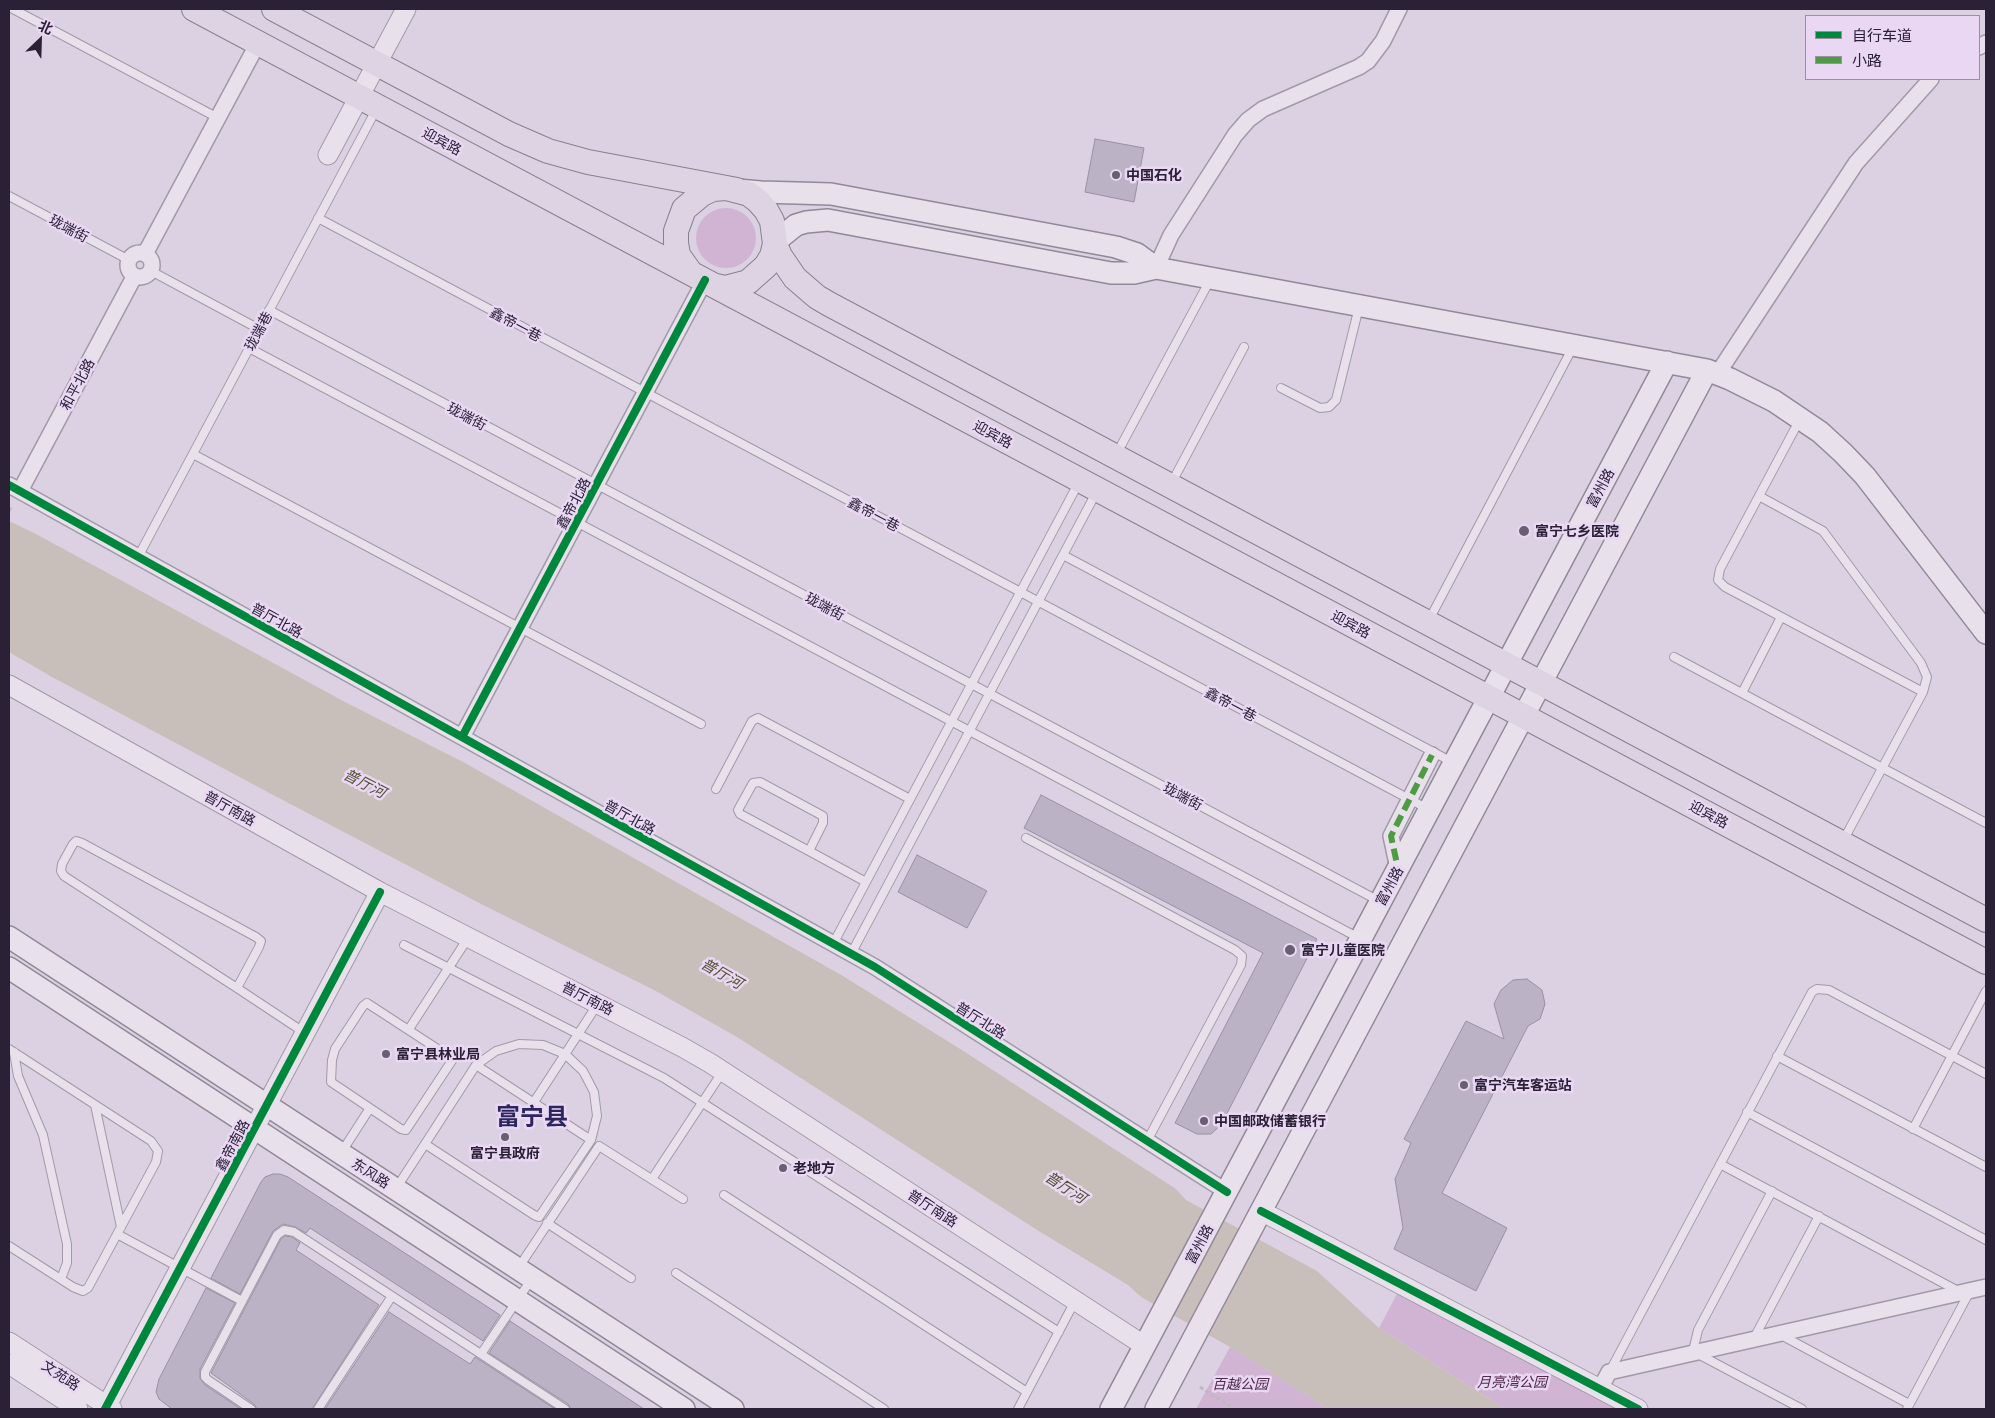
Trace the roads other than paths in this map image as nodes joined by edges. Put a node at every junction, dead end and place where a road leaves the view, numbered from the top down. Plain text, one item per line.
1 (13, 9) edge
2 (194, 9) edge
3 (275, 9) edge
4 (406, 9) edge
5 (1400, 9) edge
6 (258, 42) junction
7 (1930, 80) edge
8 (378, 106) junction
9 (218, 118) junction
10 (328, 155) dead end
11 (737, 190) junction
12 (9, 196) edge
13 (318, 218) junction
14 (775, 244) junction
15 (145, 254) junction
16 (129, 260) junction
17 (1156, 268) junction
18 (151, 271) junction
19 (134, 276) junction
20 (1211, 278) junction
21 (704, 280) junction
22 (1359, 305) junction
23 (269, 310) junction
24 (259, 329) junction
25 (1574, 345) junction
26 (1244, 347) dead end
27 (249, 348) junction
28 (1667, 362) junction
29 (1714, 369) junction
30 (1281, 388) dead end
31 (646, 392) junction
32 (1801, 418) junction
33 (193, 454) junction
34 (1115, 456) junction
35 (597, 484) junction
36 (1089, 485) junction
37 (1170, 485) junction
38 (14, 488) edge
39 (1759, 496) junction
40 (577, 522) junction
41 (1063, 555) junction
42 (138, 557) junction
43 (1020, 592) junction
44 (1039, 601) junction
45 (1782, 617) junction
46 (1427, 622) junction
47 (520, 628) junction
48 (1986, 633) edge
49 (1674, 656) dead end
50 (1506, 664) junction
51 (1541, 683) junction
52 (972, 684) junction
53 (9, 685) edge
54 (1923, 692) junction
55 (990, 693) junction
56 (1742, 693) junction
57 (1489, 698) junction
58 (1524, 716) junction
59 (952, 722) junction
60 (701, 724) dead end
61 (970, 731) junction
62 (462, 737) junction
63 (1432, 755) dead end
64 (1454, 763) junction
65 (1882, 767) junction
66 (716, 789) dead end
67 (910, 799) junction
68 (1429, 810) junction
69 (1986, 823) edge
70 (1026, 838) dead end
71 (1842, 843) junction
72 (809, 851) junction
73 (1400, 878) dead end
74 (866, 882) junction
75 (380, 892) junction
76 (1381, 902) junction
77 (1986, 920) edge
78 (9, 936) edge
79 (469, 937) junction
80 (1361, 939) junction
81 (834, 944) junction
82 (404, 945) dead end
83 (851, 954) junction
84 (1986, 962) edge
85 (9, 968) edge
86 (449, 968) junction
87 (237, 988) junction
88 (1986, 991) edge
89 (598, 1003) junction
90 (409, 1029) junction
91 (305, 1033) junction
92 (579, 1034) junction
93 (12, 1050) edge
94 (565, 1054) junction
95 (1777, 1056) junction
96 (1952, 1056) junction
97 (476, 1065) junction
98 (723, 1071) junction
99 (1986, 1074) edge
100 (534, 1102) junction
101 (703, 1102) junction
102 (95, 1105) junction
103 (267, 1105) junction
104 (370, 1108) junction
105 (1747, 1112) junction
106 (1913, 1128) junction
107 (254, 1129) junction
108 (591, 1140) junction
109 (1147, 1141) junction
110 (425, 1144) junction
111 (341, 1153) junction
112 (1720, 1164) junction
113 (1986, 1167) edge
114 (652, 1179) junction
115 (396, 1189) junction
116 (1772, 1191) junction
117 (1227, 1192) junction
118 (724, 1194) dead end
119 (683, 1199) dead end
120 (1261, 1211) junction
121 (1819, 1216) junction
122 (547, 1223) junction
123 (119, 1231) junction
124 (1986, 1240) edge
125 (9, 1246) edge
126 (180, 1268) junction
127 (525, 1273) junction
128 (676, 1274) dead end
129 (631, 1278) dead end
130 (61, 1280) junction
131 (1986, 1287) edge
132 (1966, 1292) junction
133 (392, 1296) junction
134 (242, 1300) junction
135 (517, 1300) junction
136 (1075, 1301) junction
137 (1059, 1332) junction
138 (1778, 1334) junction
139 (1753, 1340) junction
140 (9, 1342) edge
141 (1145, 1346) junction
142 (1696, 1353) junction
143 (481, 1354) junction
144 (9, 1364) edge
145 (1609, 1372) junction
146 (1600, 1389) junction
147 (1027, 1392) junction
148 (1908, 1406) edge
149 (108, 1408) edge
150 (78, 1409) edge
151 (251, 1409) edge
152 (318, 1409) edge
153 (565, 1409) edge
154 (684, 1409) edge
155 (733, 1409) edge
156 (884, 1409) edge
157 (1018, 1409) edge
158 (1112, 1409) edge
159 (1156, 1409) edge
160 (1638, 1409) edge
161 (1802, 1409) edge

1 - 9 lane
2 - 6 main road, 迎宾路
3 - 11 main road
4 - 10 street
5 - 17 street
6 - 8 main road, 迎宾路
6 - 9 street
7 - 29 street
8 - 13 lane, 珑端巷
8 - 21 main road, 迎宾路
9 - 15 street
11 - 14 main road
11 - 17 main road
11 - 21 main road
12 - 16 lane, 珑端街
13 - 23 lane, 珑端巷
13 - 31 lane, 鑫帝一巷
14 - 17 main road
14 - 21 main road
14 - 34 main road
15 - 16 street
15 - 18 street
16 - 19 street
17 - 20 main road
18 - 19 street
18 - 24 lane
19 - 38 street, 和平北路
20 - 22 main road
20 - 34 lane
21 - 31 street, 鑫帝北路
21 - 36 main road, 迎宾路
22 - 25 main road
22 - 30 lane
23 - 24 lane, 珑端巷
23 - 35 lane, 珑端街
24 - 27 lane, 珑端巷
25 - 28 main road
25 - 46 lane
26 - 37 lane
27 - 33 lane, 珑端巷
27 - 40 lane
28 - 29 main road
28 - 50 main road, 富州路
29 - 32 main road
29 - 51 main road
31 - 35 street, 鑫帝北路
31 - 43 lane, 鑫帝一巷
32 - 39 lane
32 - 48 main road
33 - 42 lane, 珑端巷
33 - 47 lane
34 - 37 main road
35 - 40 street, 鑫帝北路
35 - 52 lane, 珑端街
36 - 41 lane
36 - 43 lane
36 - 57 main road, 迎宾路
37 - 46 main road
38 - 42 street, 普厅北路
39 - 45 lane
39 - 54 lane
40 - 47 street, 鑫帝北路
40 - 59 lane
41 - 44 lane
41 - 64 lane
42 - 62 street, 普厅北路
43 - 44 lane, 鑫帝一巷
43 - 52 lane
44 - 55 lane
44 - 68 lane, 鑫帝一巷
45 - 54 lane
45 - 56 lane
46 - 50 main road
47 - 60 lane
47 - 62 street, 鑫帝北路
49 - 56 lane
50 - 51 main road
50 - 57 main road, 富州路
51 - 58 main road
51 - 71 main road
52 - 55 lane, 珑端街
52 - 59 lane
53 - 75 street, 普厅南路
54 - 65 lane
55 - 61 lane
55 - 76 lane, 珑端街
56 - 65 lane
57 - 58 main road, 迎宾路
57 - 64 main road, 富州路
58 - 84 main road, 迎宾路
58 - 120 main road
59 - 61 lane
59 - 67 lane
61 - 80 lane
61 - 83 lane
62 - 81 street, 普厅北路
63 - 73 street
64 - 68 main road, 富州路
65 - 69 lane
65 - 71 lane
66 - 67 lane
67 - 74 lane
68 - 76 main road, 富州路
70 - 109 lane
71 - 77 main road
72 - 72 lane
72 - 74 lane
74 - 81 lane
75 - 79 street, 普厅南路
75 - 91 street, 鑫帝南路
76 - 80 main road, 富州路
78 - 103 main road, 东风路
79 - 86 lane
79 - 89 street, 普厅南路
80 - 117 main road, 富州路
81 - 83 street, 普厅北路
82 - 86 lane
83 - 109 street, 普厅北路
85 - 107 main road, 东风路
86 - 90 lane
86 - 92 lane
87 - 87 lane
87 - 91 lane
88 - 96 lane
89 - 92 lane
89 - 98 street, 普厅南路
90 - 104 lane
90 - 104 lane
91 - 103 street, 鑫帝南路
92 - 94 lane
92 - 101 lane
93 - 102 lane
93 - 130 lane
94 - 97 lane
94 - 100 lane
94 - 108 lane
95 - 96 lane
95 - 105 lane
95 - 106 lane
96 - 99 lane
96 - 106 lane
97 - 100 lane
97 - 110 lane
98 - 101 lane
98 - 136 street, 普厅南路
100 - 108 lane
101 - 114 lane
101 - 137 lane
102 - 123 lane
102 - 123 lane
103 - 107 street, 鑫帝南路
103 - 111 main road, 东风路
104 - 111 lane
105 - 112 lane
105 - 124 lane
106 - 113 lane
107 - 126 street, 鑫帝南路
107 - 135 main road, 东风路
108 - 110 lane
109 - 117 street, 普厅北路
110 - 115 lane
111 - 115 main road, 东风路
112 - 116 lane
112 - 145 lane
114 - 119 lane
114 - 122 lane
115 - 127 main road, 东风路
116 - 121 lane
116 - 142 lane
117 - 141 main road, 富州路
118 - 147 lane
120 - 146 street
120 - 159 main road
121 - 132 lane
121 - 139 lane
122 - 127 lane
122 - 129 lane
123 - 126 lane
123 - 130 lane
125 - 130 lane
126 - 134 lane
126 - 149 street, 鑫帝南路
127 - 135 lane
127 - 155 main road, 东风路
128 - 156 lane
131 - 132 street
132 - 138 street
132 - 148 lane
133 - 134 lane
133 - 143 lane
133 - 152 lane
134 - 151 lane
135 - 143 lane
135 - 154 main road, 东风路
136 - 137 lane
136 - 141 street, 普厅南路
137 - 147 lane
138 - 139 street
138 - 148 lane
139 - 142 street
140 - 149 street, 文苑路
141 - 158 main road, 富州路
142 - 145 street
142 - 161 lane
143 - 153 lane
144 - 150 street, 文苑路
145 - 146 street
146 - 160 street
147 - 157 lane

